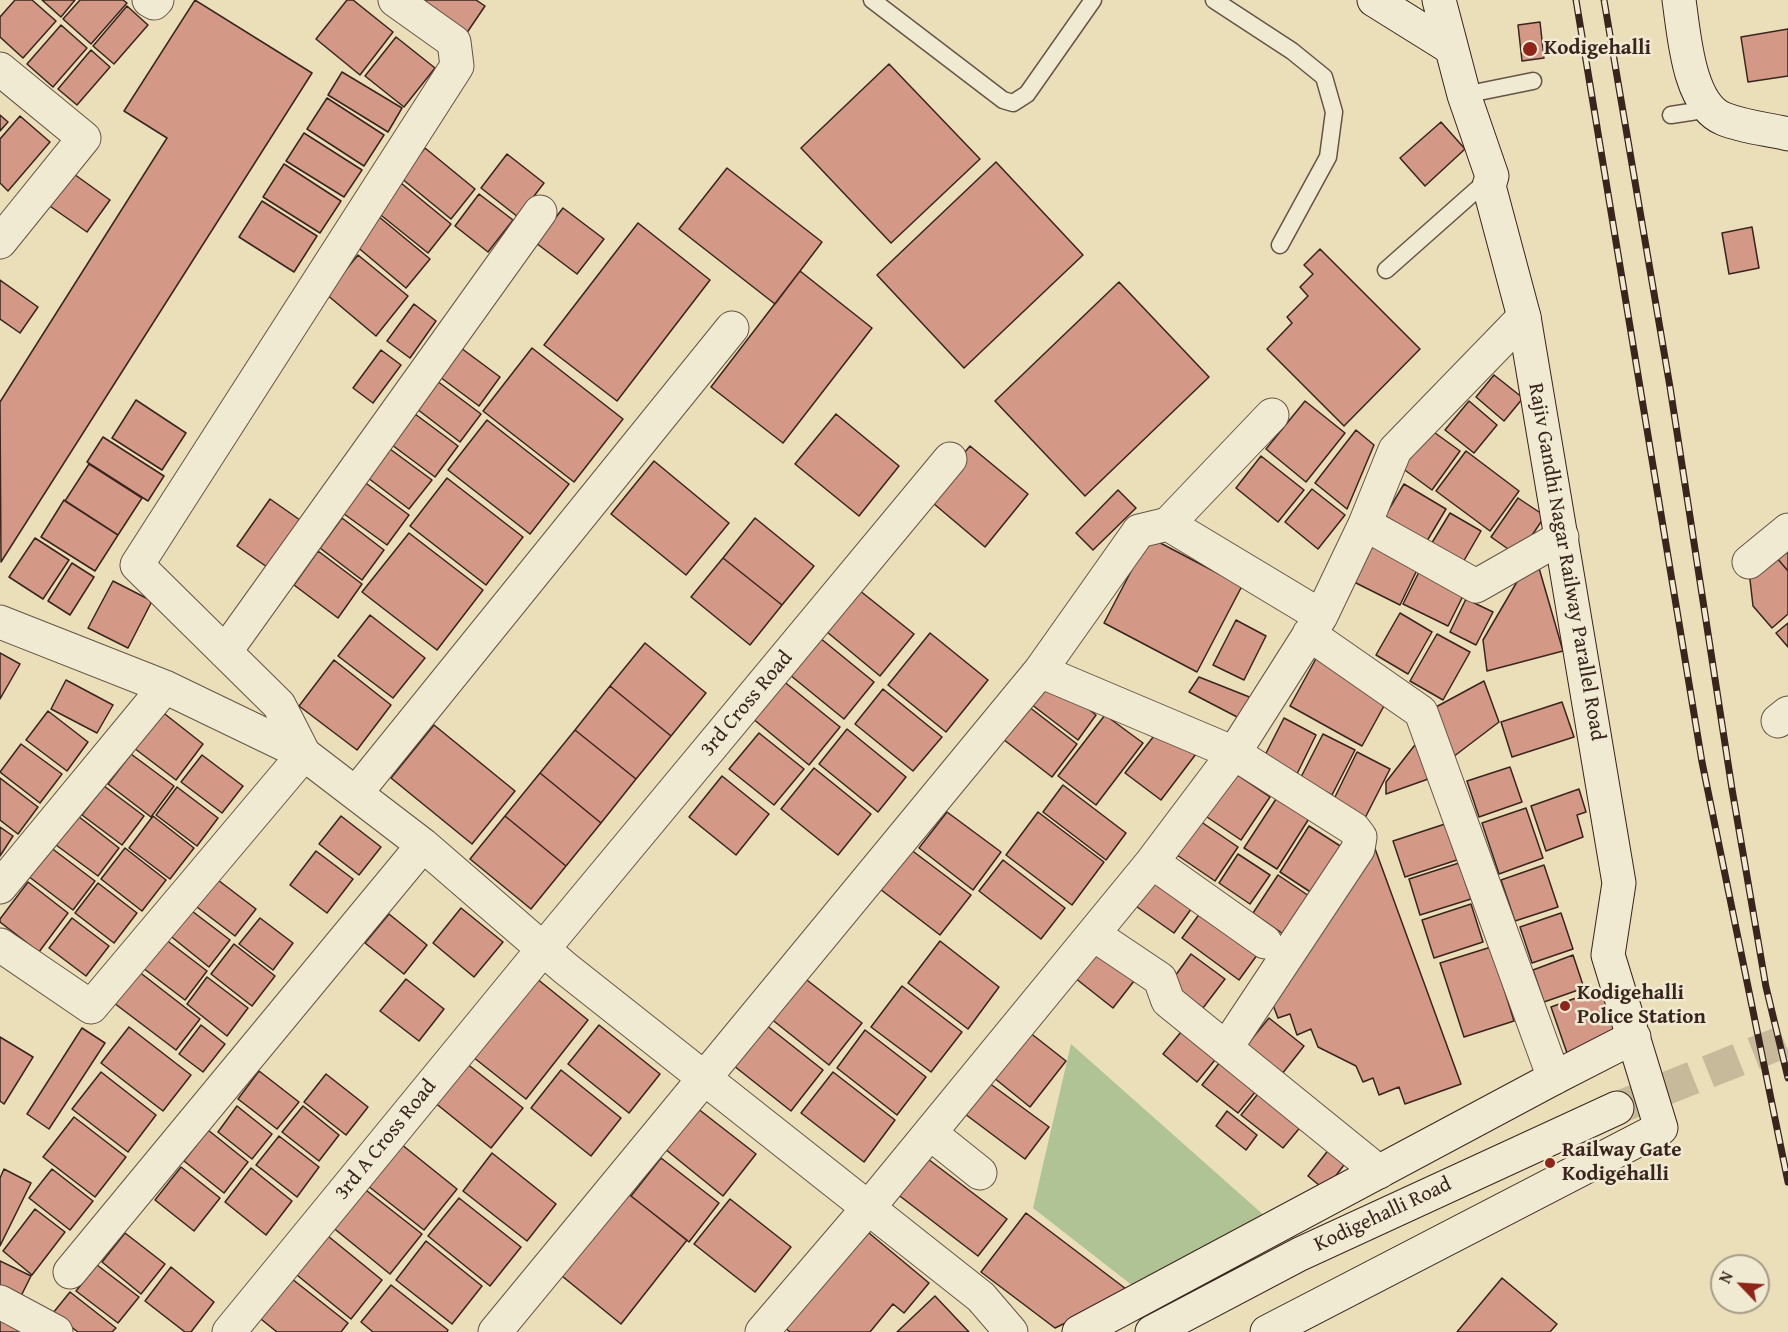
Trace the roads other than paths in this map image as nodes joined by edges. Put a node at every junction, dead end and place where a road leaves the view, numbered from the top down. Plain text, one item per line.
1 (395, 0) edge
2 (872, 0) edge
3 (1093, 0) edge
4 (1214, 0) edge
5 (1374, 0) edge
6 (1439, 0) edge
7 (1679, 0) edge
8 (1451, 48) junction
9 (0, 69) edge
10 (1533, 81) dead end
11 (1464, 95) junction
12 (1710, 109) junction
13 (1671, 115) dead end
14 (1788, 134) edge
15 (1492, 176) junction
16 (540, 212) dead end
17 (0, 242) edge
18 (1280, 245) dead end
19 (1386, 270) dead end
20 (1524, 317) junction
21 (732, 328) dead end
22 (1272, 415) dead end
23 (950, 459) dead end
24 (1168, 524) junction
25 (1365, 524) junction
26 (1788, 530) edge
27 (1562, 537) junction
28 (1749, 562) dead end
29 (0, 622) edge
30 (1315, 625) junction
31 (225, 652) junction
32 (1040, 671) junction
33 (165, 687) junction
34 (1234, 753) junction
35 (304, 754) junction
36 (356, 793) junction
37 (423, 845) junction
38 (1152, 862) junction
39 (0, 887) edge
40 (1093, 934) junction
41 (1264, 942) dead end
42 (0, 945) edge
43 (543, 949) junction
44 (1634, 1037) junction
45 (1226, 1048) junction
46 (704, 1077) junction
47 (1554, 1078) junction
48 (1617, 1108) tunnel mouth
49 (930, 1132) junction
50 (1379, 1172) junction
51 (980, 1173) dead end
52 (868, 1207) junction
53 (70, 1272) dead end
54 (0, 1302) edge
55 (56, 1332) edge
56 (229, 1332) edge
57 (495, 1332) edge
58 (762, 1332) edge
59 (1011, 1332) edge
60 (1078, 1332) edge
61 (1152, 1332) edge
62 (1267, 1332) edge

1 - 31 street
2 - 3 lane
4 - 18 lane
5 - 8 street
6 - 8 street, Rajiv Gandhi Nagar Railway Parallel Road
7 - 12 street
8 - 11 street, Rajiv Gandhi Nagar Railway Parallel Road
9 - 17 street
10 - 11 lane
11 - 15 street, Rajiv Gandhi Nagar Railway Parallel Road
12 - 13 lane
12 - 14 street
15 - 19 lane
15 - 20 street, Rajiv Gandhi Nagar Railway Parallel Road
16 - 31 street
20 - 25 street
20 - 27 street, Rajiv Gandhi Nagar Railway Parallel Road
21 - 36 street
22 - 24 street
23 - 43 street, 3rd Cross Road
24 - 30 street
24 - 32 street
25 - 27 street
25 - 30 street
26 - 28 street
27 - 44 street, Rajiv Gandhi Nagar Railway Parallel Road
29 - 33 street
30 - 34 street
30 - 47 street
31 - 35 street
32 - 34 street
32 - 46 street
33 - 35 street
33 - 39 street
34 - 38 street
34 - 45 street
35 - 36 street
35 - 42 street
36 - 37 street
37 - 43 street
37 - 53 street
38 - 40 street
38 - 41 street
40 - 45 street
40 - 49 street
43 - 46 street
43 - 56 street, 3rd A Cross Road
44 - 47 street
44 - 62 street, Rajiv Gandhi Nagar Railway Parallel Road
45 - 50 street
46 - 52 street
46 - 57 street
47 - 50 street
48 - 61 street, Kodigehalli Road
49 - 51 street
49 - 52 street
50 - 60 street
52 - 58 street
52 - 59 street
54 - 55 street

